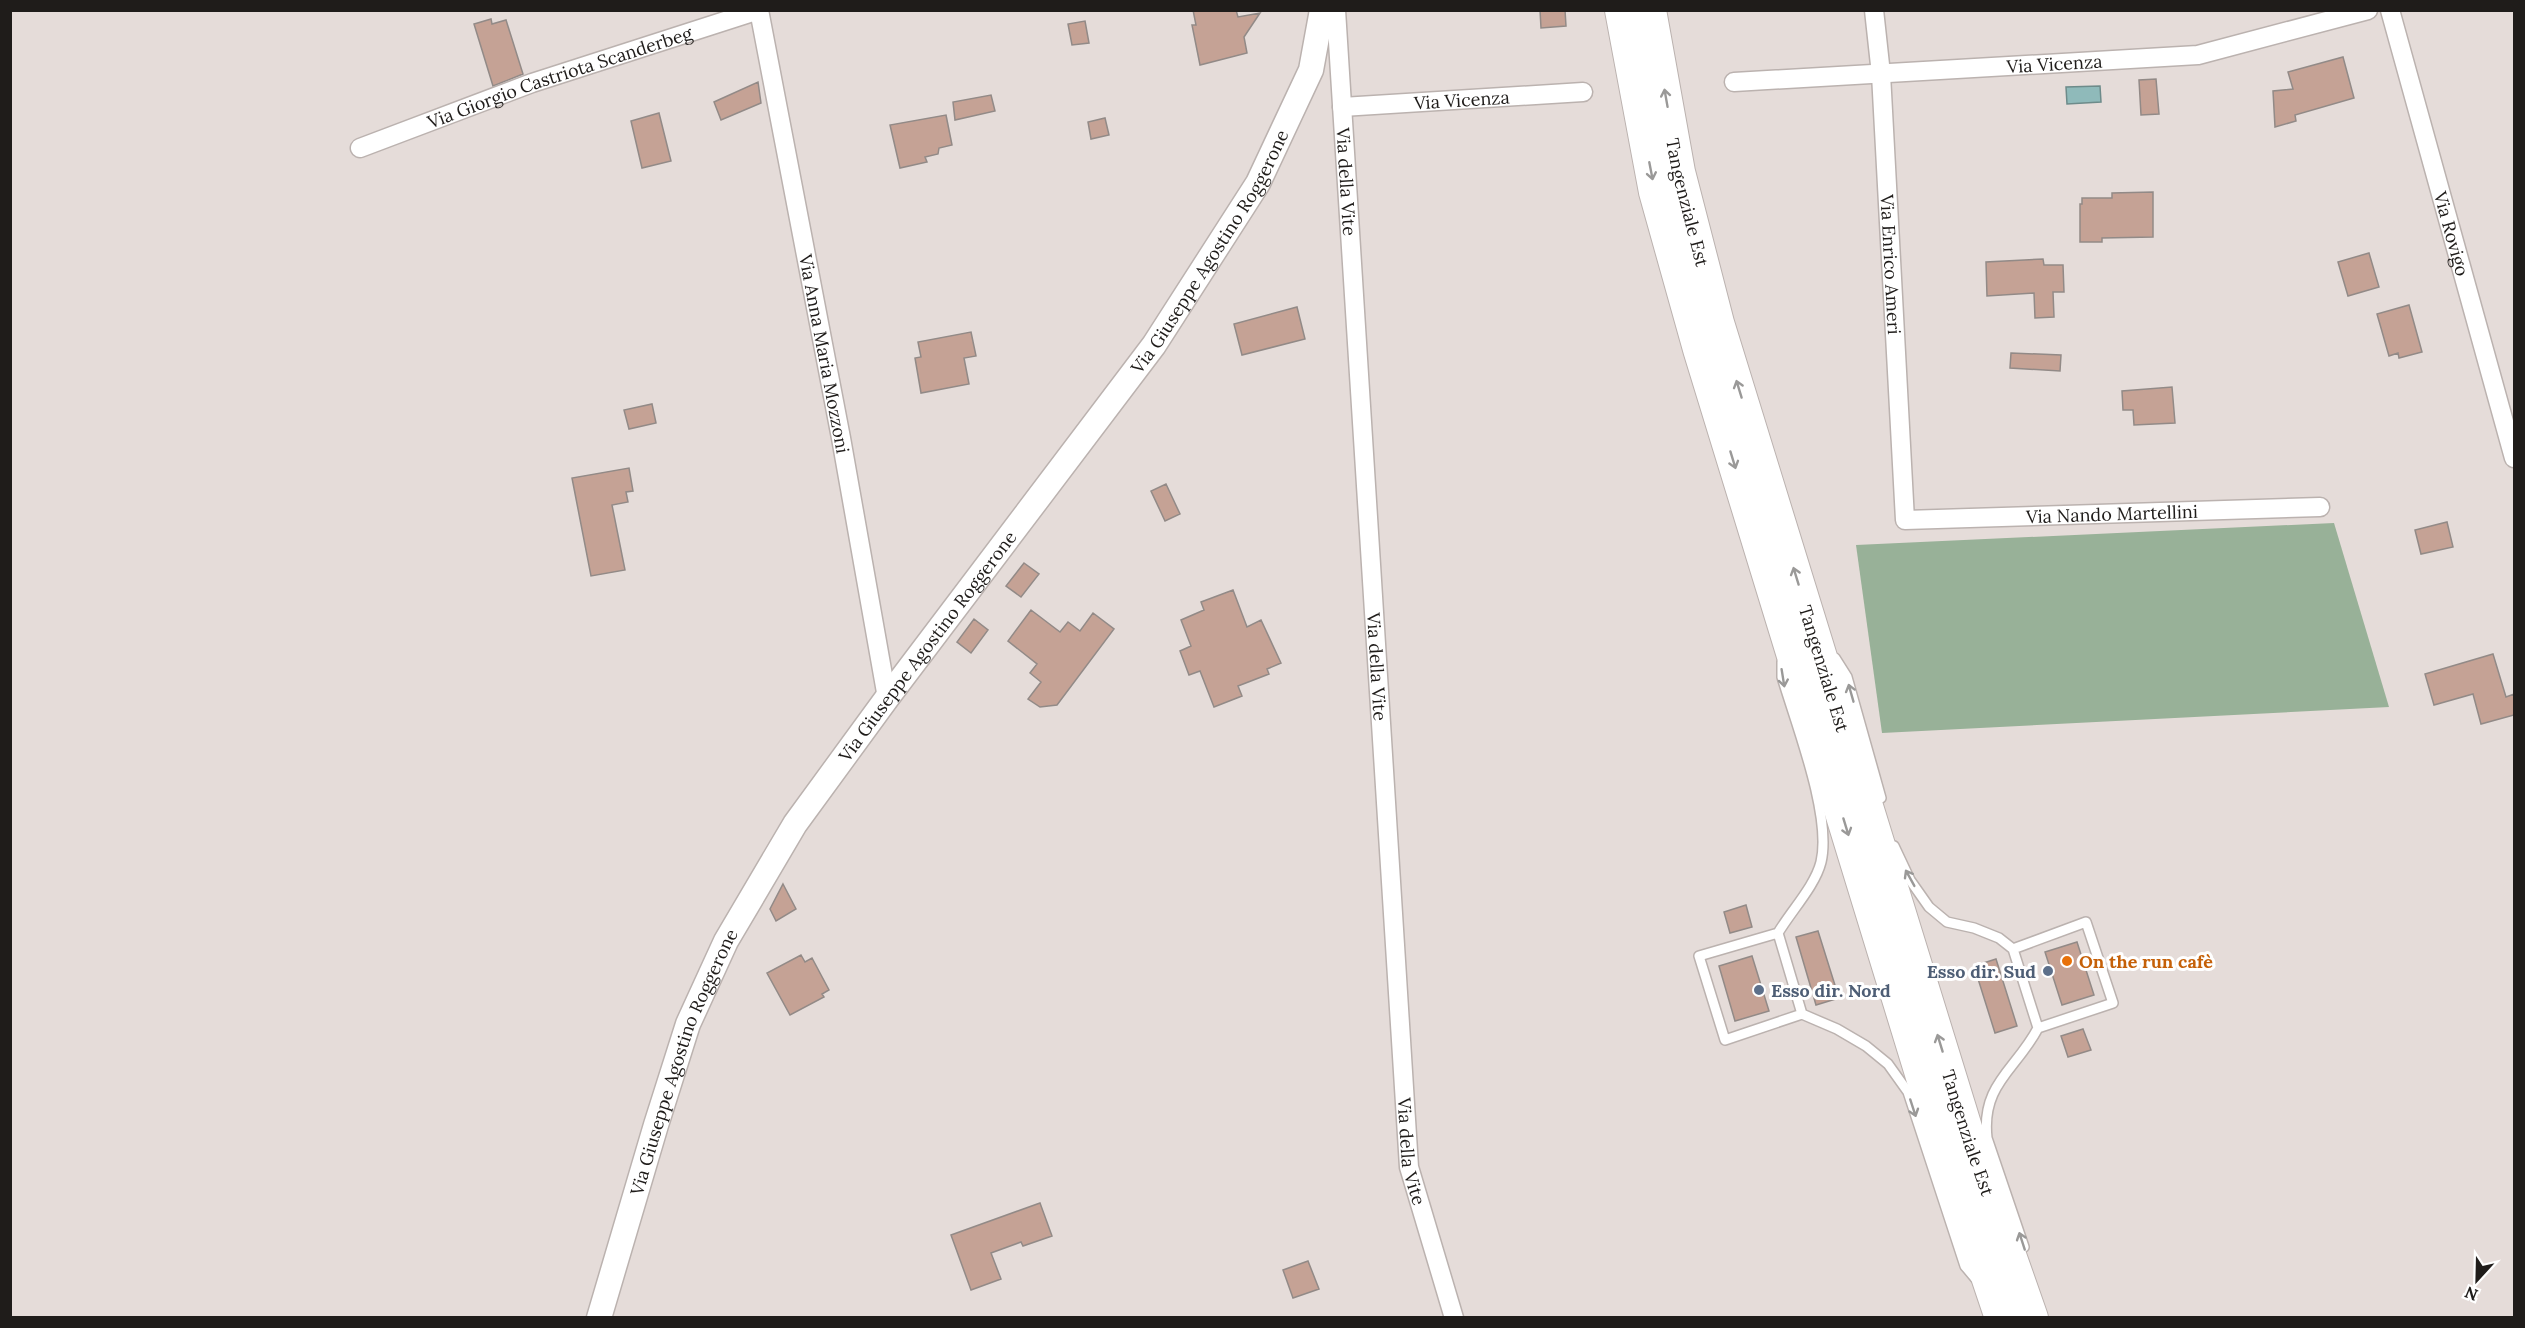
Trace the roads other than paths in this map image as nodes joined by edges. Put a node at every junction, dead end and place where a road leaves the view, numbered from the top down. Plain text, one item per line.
1 (759, 10) edge
2 (1322, 10) edge
3 (1336, 10) edge
4 (1621, 10) edge
5 (1650, 10) edge
6 (1874, 10) edge
7 (2368, 10) edge
8 (2391, 10) edge
9 (1881, 74) junction
10 (1734, 82) dead end
11 (1583, 92) dead end
12 (1342, 106) junction
13 (360, 148) dead end
14 (2514, 458) edge
15 (2320, 507) dead end
16 (1905, 520) joint
17 (1795, 616) junction
18 (887, 698) junction
19 (1885, 812) dead end
20 (1891, 835) dead end
21 (1778, 933) junction
22 (2013, 949) junction
23 (1803, 1014) junction
24 (2038, 1028) junction
25 (2028, 1261) dead end
26 (1998, 1309) edge
27 (2036, 1312) edge
28 (599, 1317) edge
29 (1454, 1317) edge
30 (2039, 1317) edge

1 - 13 street, Via Giorgio Castriota Scanderbeg
1 - 18 street, Via Anna Maria Mozzoni
2 - 18 street, Via Giuseppe Agostino Roggerone
3 - 12 street, Via della Vite
4 -> 17 highway, Tangenziale Est
17 -> 5 highway, Tangenziale Est
6 - 9 street, Via Enrico Ameri
7 - 9 street, Via Vicenza
8 - 14 street, Via Rovigo
9 - 10 street, Via Vicenza
9 - 16 street, Via Enrico Ameri
11 - 12 street, Via Vicenza
12 - 29 street, Via della Vite
15 - 16 street, Via Nando Martellini
19 -> 17 lane
17 -> 21 lane
17 -> 26 highway, Tangenziale Est
27 -> 17 highway, Tangenziale Est
18 - 28 street, Via Giuseppe Agostino Roggerone
22 -> 20 lane
21 - 23 lane
21 - 23 lane
22 - 24 lane
22 - 24 lane
23 -> 26 lane
25 -> 24 lane
27 - 30 lane

